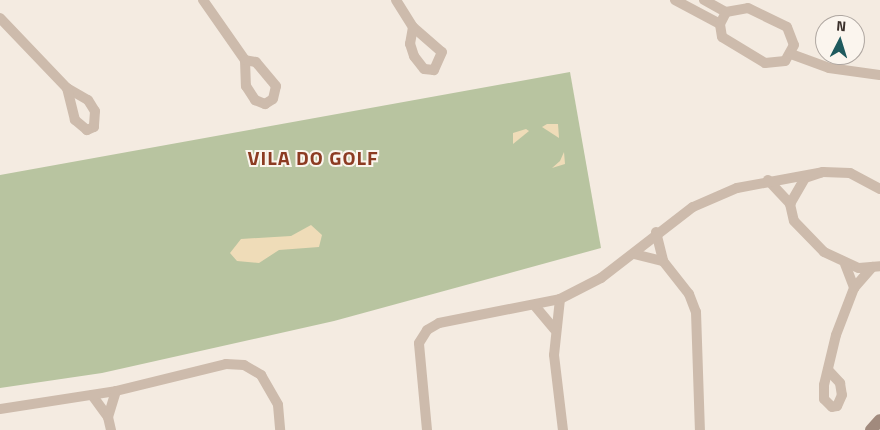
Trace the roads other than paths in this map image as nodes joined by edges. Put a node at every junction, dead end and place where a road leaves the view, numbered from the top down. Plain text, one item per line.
1 (203, 0) edge
2 (396, 0) edge
3 (675, 0) edge
4 (704, 0) edge
5 (726, 12) junction
6 (0, 18) edge
7 (720, 24) junction
8 (413, 27) dead end
9 (792, 54) junction
10 (245, 60) dead end
11 (880, 74) edge
12 (67, 88) dead end
13 (823, 172) junction
14 (768, 180) junction
15 (880, 189) edge
16 (790, 204) junction
17 (656, 232) junction
18 (634, 254) junction
19 (663, 261) junction
20 (845, 264) junction
21 (876, 267) edge
22 (854, 288) junction
23 (560, 299) junction
24 (535, 306) junction
25 (554, 329) junction
26 (828, 370) dead end
27 (116, 391) junction
28 (92, 395) junction
29 (0, 409) edge
30 (108, 417) junction
31 (880, 420) edge
32 (111, 430) edge
33 (280, 430) edge
34 (427, 430) edge
35 (564, 430) edge
36 (700, 430) edge
37 (871, 430) edge

1 - 10 street
2 - 8 street
3 - 7 street
4 - 5 street
5 - 7 street
5 - 9 street
6 - 12 street
7 - 9 street
9 - 11 street
13 - 14 street
13 - 15 street
13 - 16 street
14 - 16 street
14 - 17 street
16 - 20 street
17 - 18 street
17 - 19 street
18 - 19 street
18 - 23 street
19 - 36 street
20 - 21 street
20 - 22 street
21 - 22 street
22 - 26 street
23 - 24 street
23 - 25 street
24 - 25 street
24 - 34 street
25 - 35 street
27 - 28 street
27 - 30 street
27 - 33 street
28 - 29 street
28 - 30 street
30 - 32 street
31 - 37 main road

